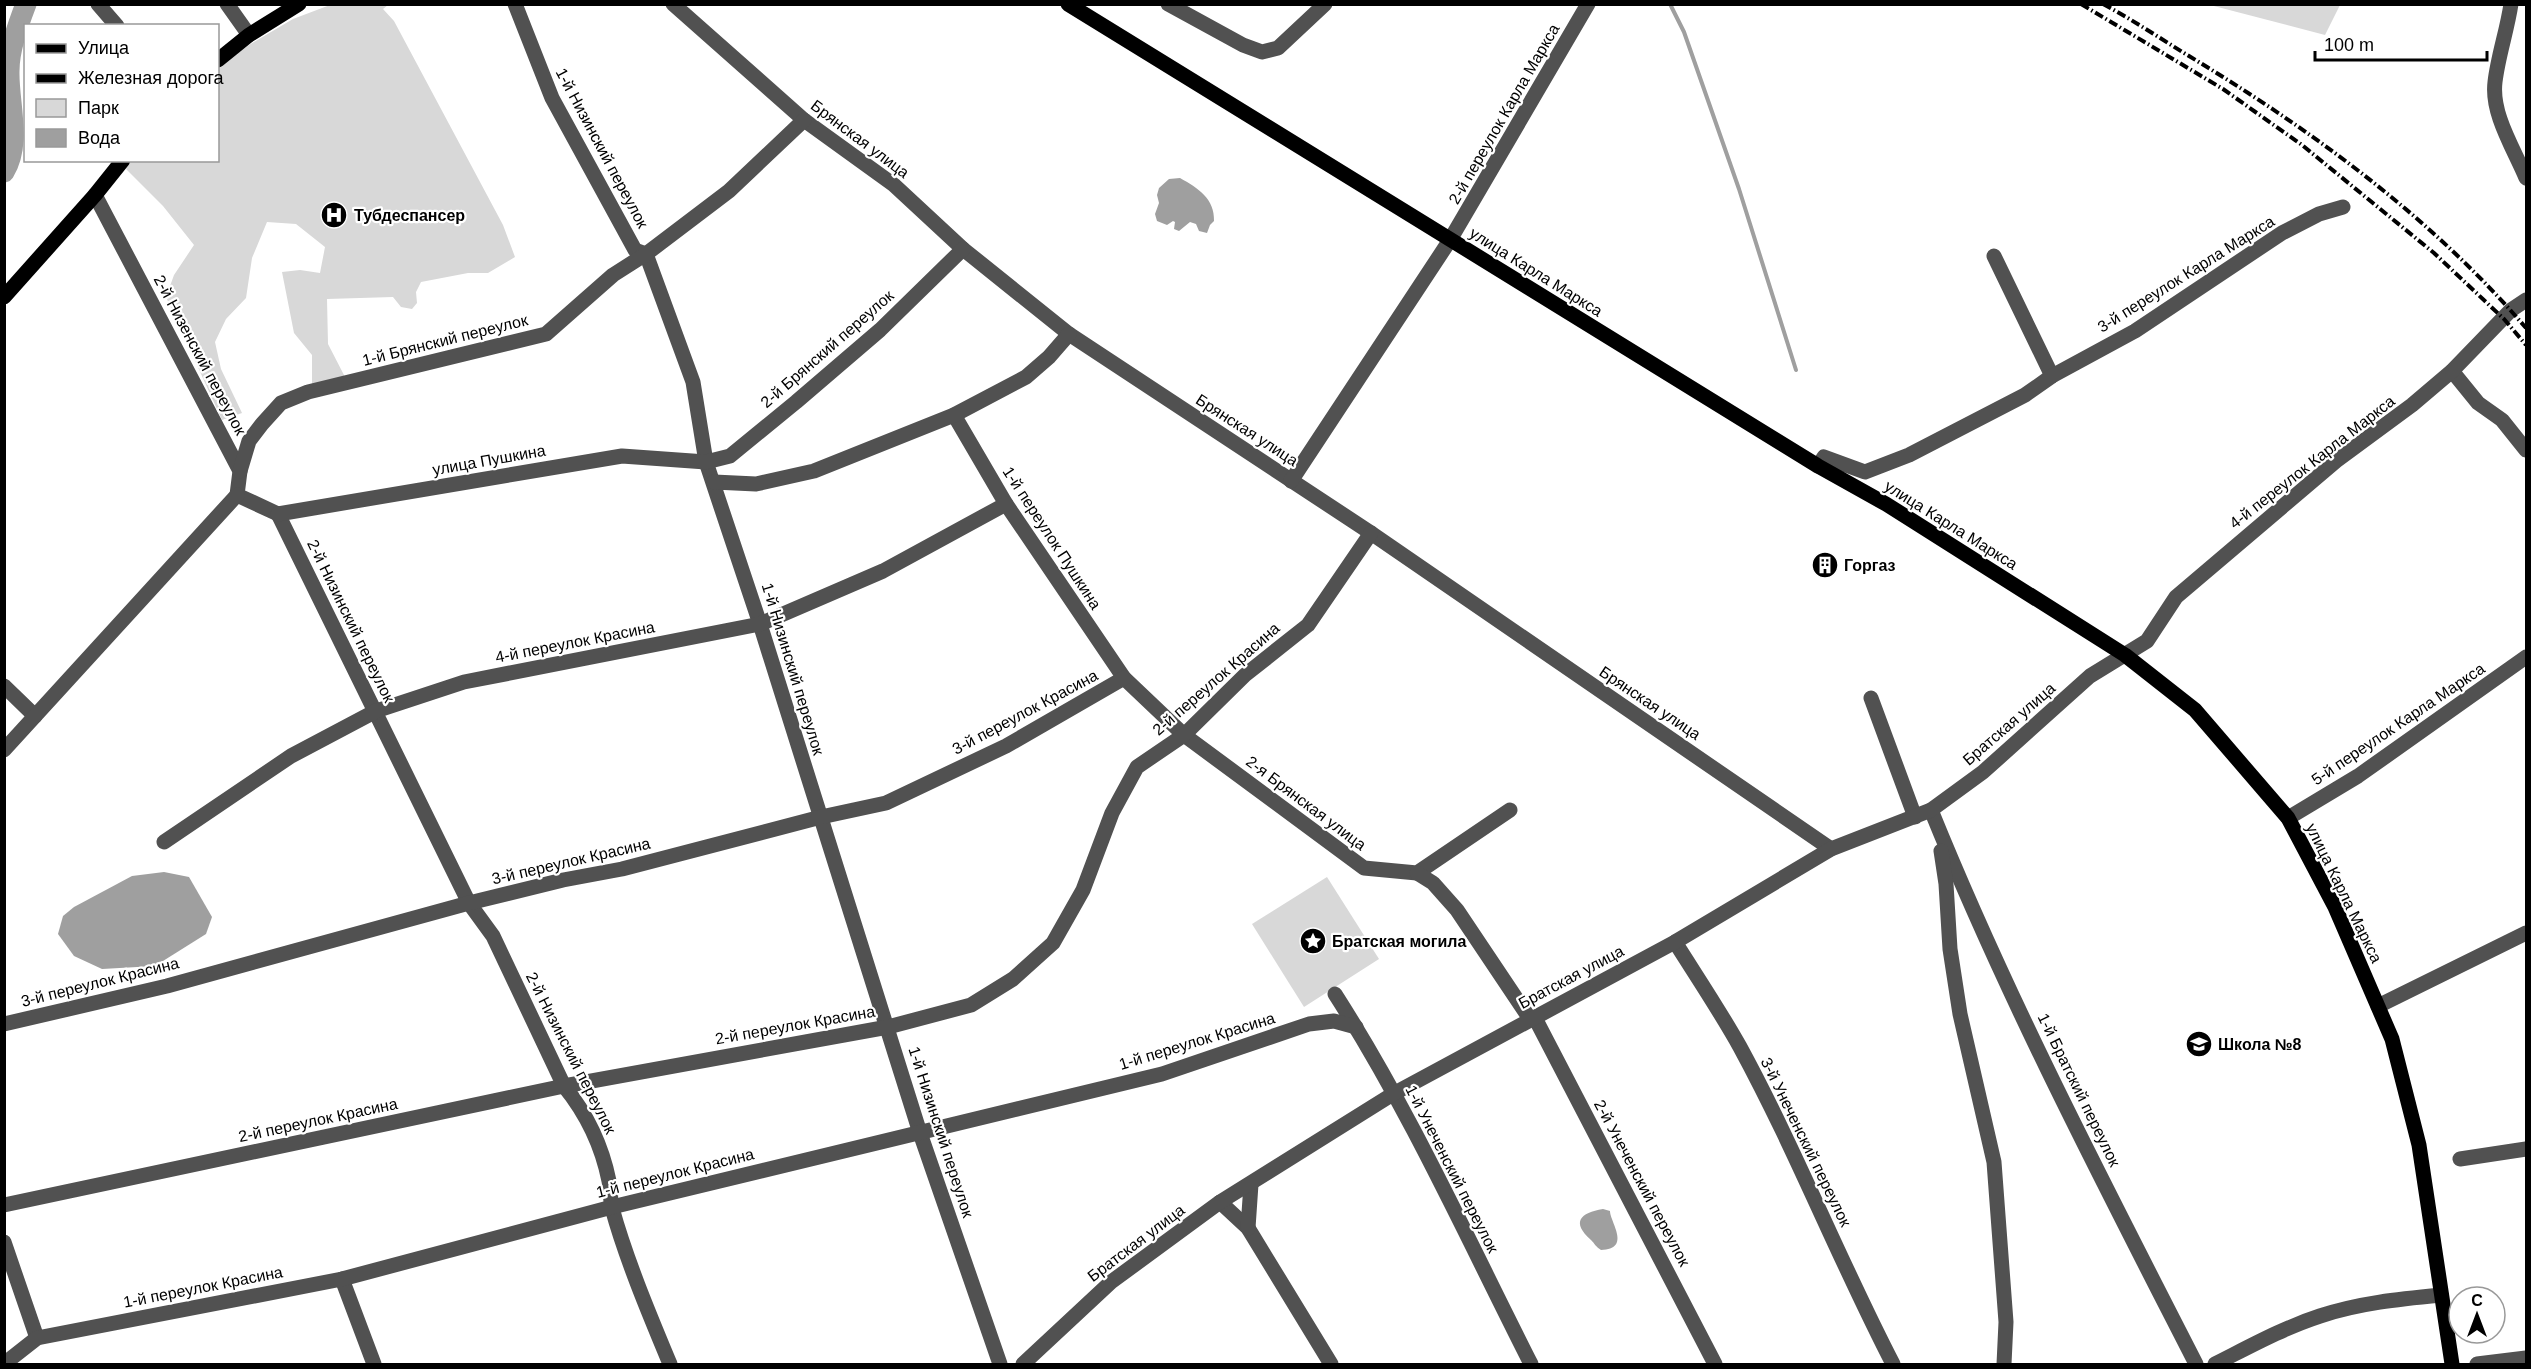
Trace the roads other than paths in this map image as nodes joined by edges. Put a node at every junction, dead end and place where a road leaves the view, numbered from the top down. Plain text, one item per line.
1 (98, 4) edge
2 (299, 4) edge
3 (515, 4) edge
4 (673, 4) edge
5 (1068, 4) edge
6 (1168, 4) edge
7 (1324, 4) edge
8 (1588, 4) edge
9 (2511, 4) edge
10 (227, 5) edge
11 (115, 24) edge
12 (249, 34) junction
13 (219, 59) edge
14 (804, 120) junction
15 (121, 162) edge
16 (2526, 178) edge
17 (95, 195) junction
18 (2343, 207) dead end
19 (1450, 240) junction
20 (963, 249) junction
21 (646, 254) junction
22 (1995, 256) dead end
23 (4, 297) edge
24 (2526, 300) edge
25 (1069, 334) junction
26 (2452, 371) junction
27 (2052, 376) junction
28 (954, 415) junction
29 (2526, 450) edge
30 (706, 462) junction
31 (1818, 466) junction
32 (240, 471) junction
33 (1292, 481) junction
34 (714, 482) junction
35 (237, 495) junction
36 (1006, 504) junction
37 (278, 514) junction
38 (1371, 534) junction
39 (760, 624) junction
40 (2125, 656) junction
41 (2526, 657) edge
42 (1124, 678) junction
43 (4, 686) edge
44 (1871, 698) dead end
45 (376, 711) junction
46 (35, 716) junction
47 (1184, 735) junction
48 (4, 750) edge
49 (1510, 810) dead end
50 (1931, 810) junction
51 (820, 817) junction
52 (1915, 817) junction
53 (2288, 818) junction
54 (1938, 828) junction
55 (164, 842) dead end
56 (1831, 849) junction
57 (1417, 873) junction
58 (469, 903) junction
59 (2526, 933) edge
60 (1675, 942) junction
61 (1335, 994) dead end
62 (2378, 1006) junction
63 (1533, 1019) junction
64 (4, 1024) edge
65 (888, 1026) junction
66 (1356, 1027) junction
67 (564, 1086) junction
68 (1393, 1094) junction
69 (920, 1133) junction
70 (2526, 1149) edge
71 (2460, 1159) dead end
72 (1251, 1184) junction
73 (1220, 1202) junction
74 (4, 1204) edge
75 (612, 1207) junction
76 (1248, 1228) junction
77 (4, 1242) edge
78 (342, 1279) junction
79 (2441, 1295) junction
80 (37, 1338) junction
81 (2526, 1358) edge
82 (4, 1364) edge
83 (1331, 1364) edge
84 (374, 1365) edge
85 (670, 1365) edge
86 (1000, 1365) edge
87 (1023, 1365) edge
88 (1531, 1365) edge
89 (1715, 1365) edge
90 (1893, 1365) edge
91 (2004, 1365) edge
92 (2196, 1365) edge
93 (2216, 1365) edge
94 (2452, 1365) edge
95 (2477, 1365) edge

1 - 11 street
2 - 12 main road
3 - 21 street, 1-й Низинский переулок
4 - 14 street, Брянская улица
5 - 19 main road, улица Карла Маркса
6 - 7 street
8 - 19 street, 2-й переулок Карла Маркса
9 - 16 street
10 - 12 street
12 - 13 main road
14 - 20 street, Брянская улица
14 - 21 street, 1-й Брянский переулок
15 - 17 main road
17 - 23 main road
17 - 32 street, 2-й Низенский переулок
18 - 27 street, 3-й переулок Карла Маркса
19 - 31 main road, улица Карла Маркса
19 - 33 street, 2-й переулок Карла Маркса
20 - 25 street, Брянская улица
20 - 30 street, 2-й Брянский переулок
21 - 30 street, 1-й Низинский переулок
21 - 32 street, 1-й Брянский переулок
22 - 27 street
24 - 26 street, 4-й переулок Карла Маркса
25 - 28 street
25 - 33 street, Брянская улица
26 - 29 street
26 - 40 street, 4-й переулок Карла Маркса
27 - 31 street, 3-й переулок Карла Маркса
28 - 34 street
28 - 36 street, 1-й переулок Пушкина
30 - 34 street, 1-й Низинский переулок
30 - 37 street, улица Пушкина
31 - 40 main road, улица Карла Маркса
32 - 35 street
33 - 38 street, Брянская улица
34 - 39 street, 1-й Низинский переулок
35 - 37 street
35 - 46 street
36 - 39 street, 4-й переулок Красина
36 - 42 street, 1-й переулок Пушкина
37 - 45 street, 2-й Низинский переулок
38 - 47 street, 2-й переулок Красина
38 - 56 street, Брянская улица
39 - 45 street, 4-й переулок Красина
39 - 51 street, 1-й Низинский переулок
40 - 50 street, Братская улица
40 - 53 main road, улица Карла Маркса
41 - 53 street, 5-й переулок Карла Маркса
42 - 47 street, 1-й переулок Пушкина
42 - 51 street, 3-й переулок Красина
43 - 46 street
44 - 52 street
45 - 55 street, 4-й переулок Красина
45 - 58 street, 2-й Низинский переулок
46 - 48 street
47 - 57 street, 2-я Брянская улица
47 - 65 street, 2-й переулок Красина
49 - 57 street
50 - 52 street, Братская улица
50 - 54 street, 1-й Братский переулок
51 - 58 street, 3-й переулок Красина
51 - 65 street, 1-й Низинский переулок
52 - 56 street, Братская улица
53 - 62 main road, улица Карла Маркса
54 - 91 street, 1-й Братский переулок
54 - 92 street, 1-й Братский переулок
56 - 60 street, Братская улица
57 - 63 street
58 - 64 street, 3-й переулок Красина
58 - 67 street, 2-й Низинский переулок
59 - 62 street
60 - 63 street, Братская улица
60 - 90 street, 3-й Унеченский переулок
61 - 66 street, 1-й Унеченский переулок
62 - 79 main road, улица Карла Маркса
63 - 68 street, Братская улица
63 - 89 street, 2-й Унеченский переулок
65 - 67 street, 2-й переулок Красина
65 - 69 street, 1-й Низинский переулок
66 - 68 street, 1-й Унеченский переулок
66 - 69 street, 1-й переулок Красина
67 - 74 street, 2-й переулок Красина
67 - 75 street, 2-й Низинский переулок
68 - 72 street, Братская улица
68 - 88 street, 1-й Унеченский переулок
69 - 75 street, 1-й переулок Красина
69 - 86 street, 1-й Низинский переулок
70 - 71 street
72 - 73 street, Братская улица
72 - 76 street
73 - 76 street
73 - 87 street, Братская улица
75 - 78 street, 1-й переулок Красина
75 - 85 street, 2-й Низинский переулок
76 - 83 street
77 - 80 street
78 - 80 street, 1-й переулок Красина
78 - 84 street
79 - 93 street
79 - 94 main road, улица Карла Маркса
80 - 82 street, 1-й переулок Красина
81 - 95 street

